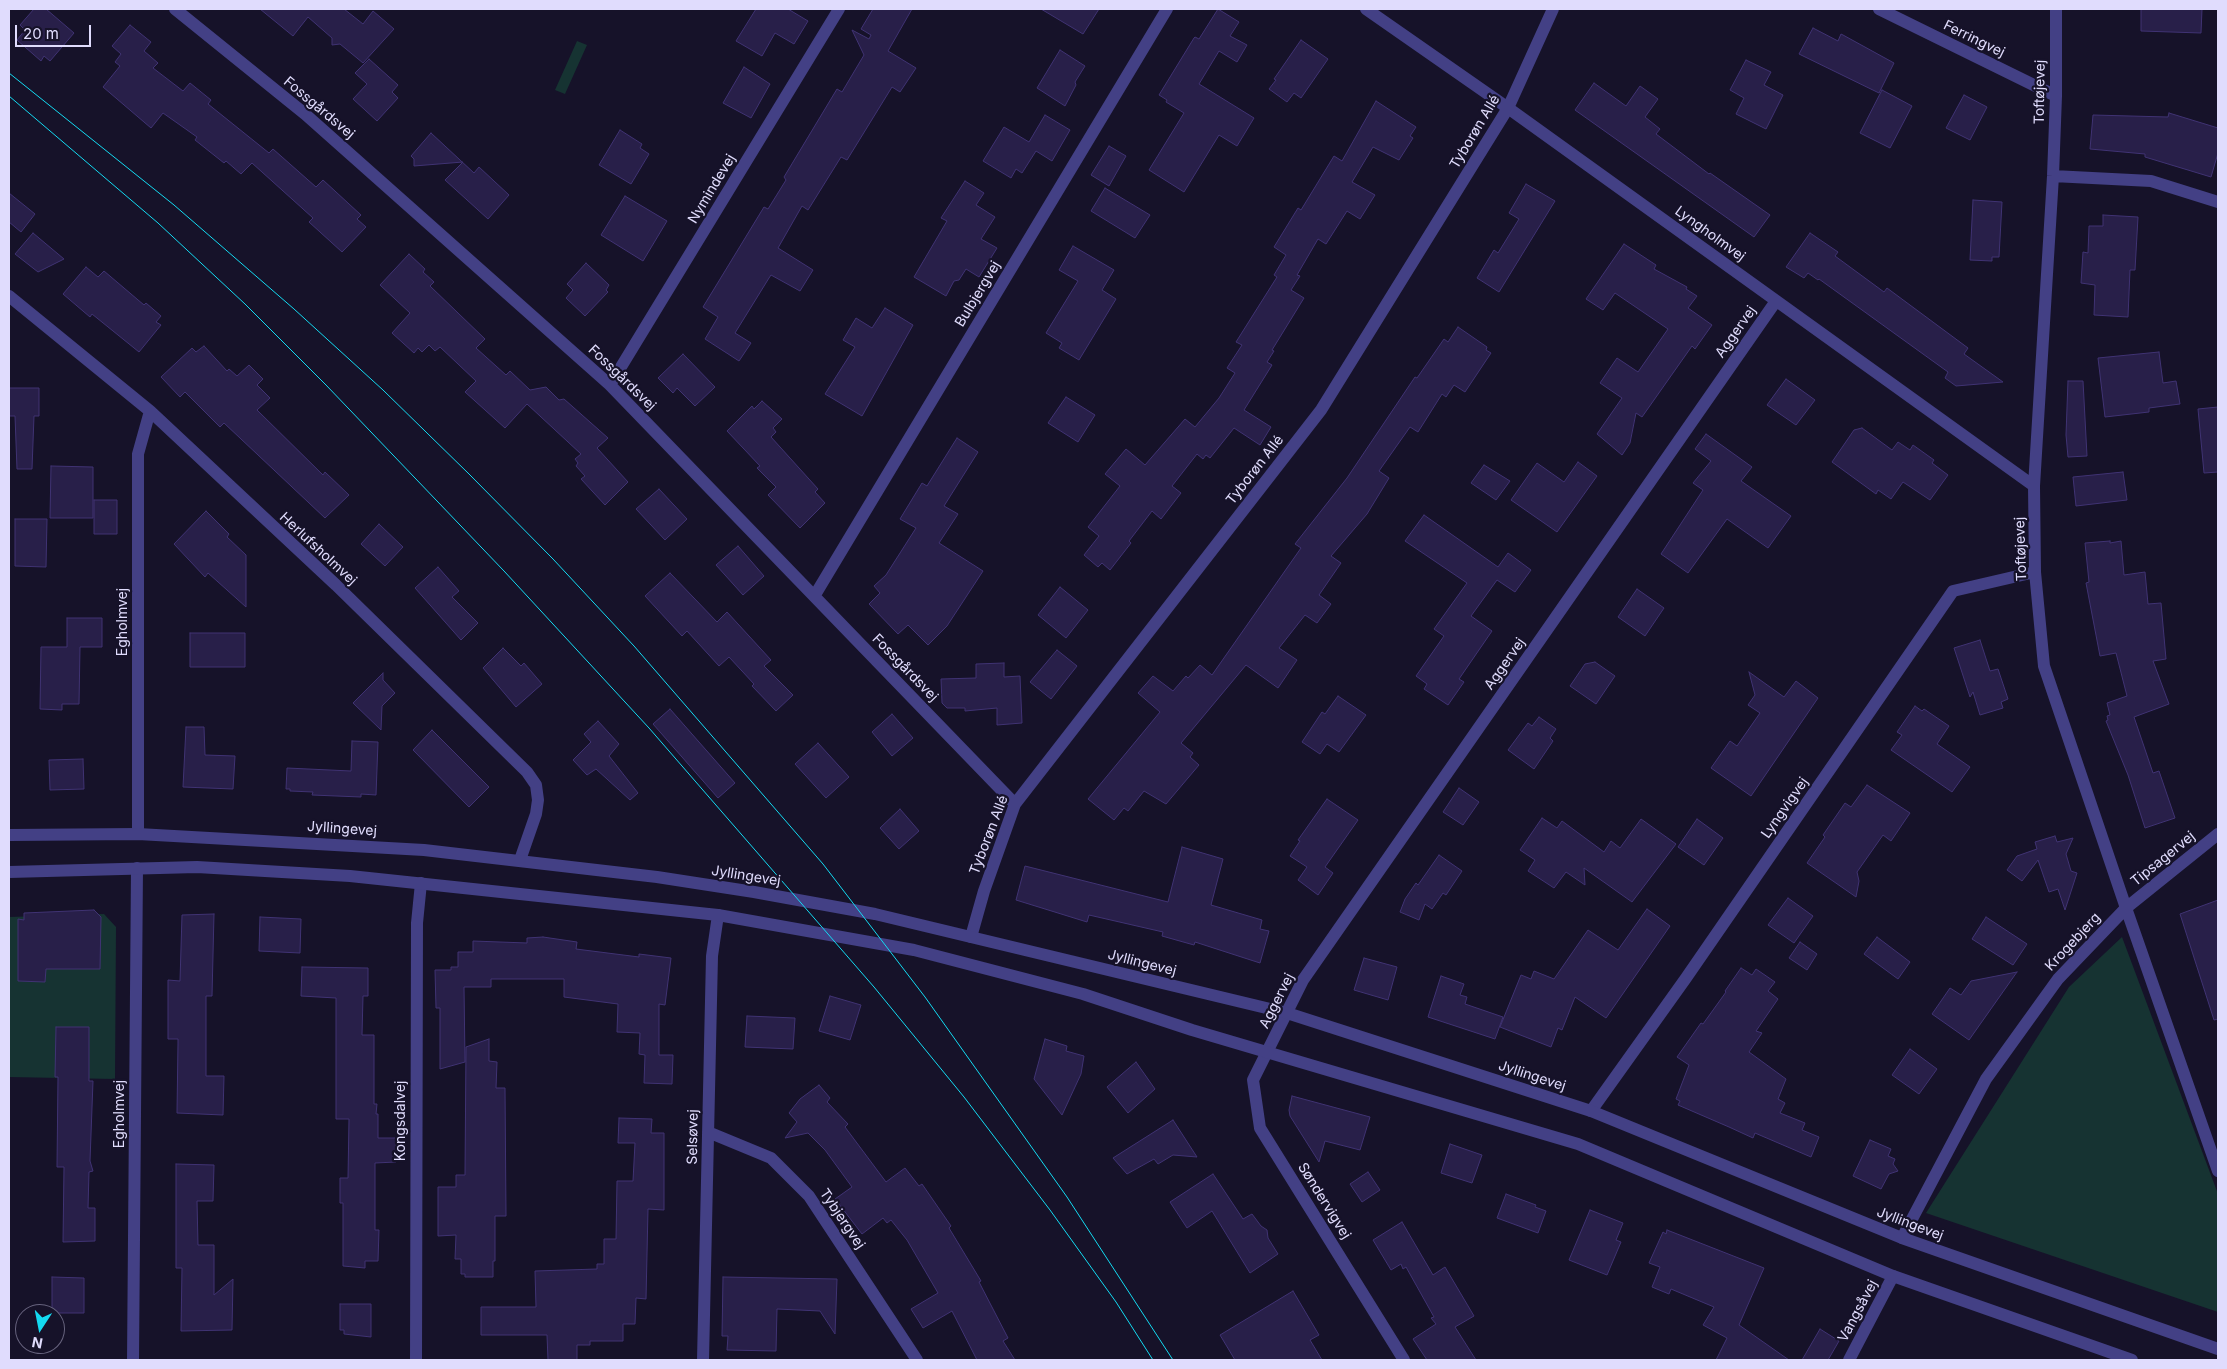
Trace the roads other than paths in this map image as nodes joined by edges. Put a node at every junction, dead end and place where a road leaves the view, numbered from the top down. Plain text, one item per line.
1 (175, 9) edge
2 (839, 9) edge
3 (1167, 9) edge
4 (1366, 9) edge
5 (1553, 9) edge
6 (1879, 9) edge
7 (2056, 9) edge
8 (2056, 96) junction
9 (1508, 108) junction
10 (2053, 176) junction
11 (2218, 202) edge
12 (9, 296) edge
13 (1776, 301) junction
14 (610, 385) junction
15 (150, 411) junction
16 (2034, 486) junction
17 (2035, 572) junction
18 (815, 595) junction
19 (1015, 804) junction
20 (138, 834) junction
21 (2218, 834) edge
22 (9, 835) edge
23 (520, 860) junction
24 (137, 868) junction
25 (9, 872) edge
26 (420, 882) junction
27 (2126, 908) junction
28 (718, 915) junction
29 (972, 937) junction
30 (1287, 1013) junction
31 (1268, 1051) junction
32 (1591, 1111) junction
33 (708, 1132) junction
34 (2218, 1171) edge
35 (1902, 1238) junction
36 (1893, 1276) junction
37 (2218, 1349) edge
38 (133, 1360) edge
39 (416, 1360) edge
40 (703, 1360) edge
41 (917, 1360) edge
42 (1404, 1360) edge
43 (1849, 1360) edge
44 (2132, 1360) edge

1 - 14 street, Fossgårdsvej
2 - 14 street, Nymindevej
3 - 18 street, Bulbjergvej
4 - 9 street, Lyngholmvej
5 - 9 street, Tyborøn Allé
6 - 8 street, Ferringvej
7 - 8 street, Toftøjevej
8 - 10 street, Toftøjevej
9 - 13 street, Lyngholmvej
9 - 19 street, Tyborøn Allé
10 - 11 street
10 - 16 street, Toftøjevej
12 - 15 street, Herlufsholmvej
13 - 16 street, Lyngholmvej
13 - 30 street, Aggervej
14 - 18 street, Fossgårdsvej
15 - 20 street, Egholmvej
15 - 23 street, Herlufsholmvej
16 - 17 street, Toftøjevej
17 - 27 street, Toftøjevej
17 - 32 street, Lyngvigvej
18 - 19 street, Fossgårdsvej
19 - 29 street, Tyborøn Allé
20 - 22 street, Jyllingevej
20 - 23 street, Jyllingevej
21 - 27 street, Tipsagervej
23 - 29 street, Jyllingevej
24 - 25 street
24 - 26 street
24 - 38 street, Egholmvej
26 - 28 street
26 - 39 street, Kongsdalvej
27 - 34 street
27 - 35 street, Krogebjerg
28 - 31 street
28 - 33 street, Selsøvej
29 - 30 street, Jyllingevej
30 - 31 street, Aggervej
30 - 32 street, Jyllingevej
31 - 36 street
31 - 42 street, Søndervigvej
32 - 35 street, Jyllingevej
33 - 40 street, Selsøvej
33 - 41 street, Tybjergvej
35 - 37 street, Jyllingevej
36 - 43 street, Vangsåvej
36 - 44 street

